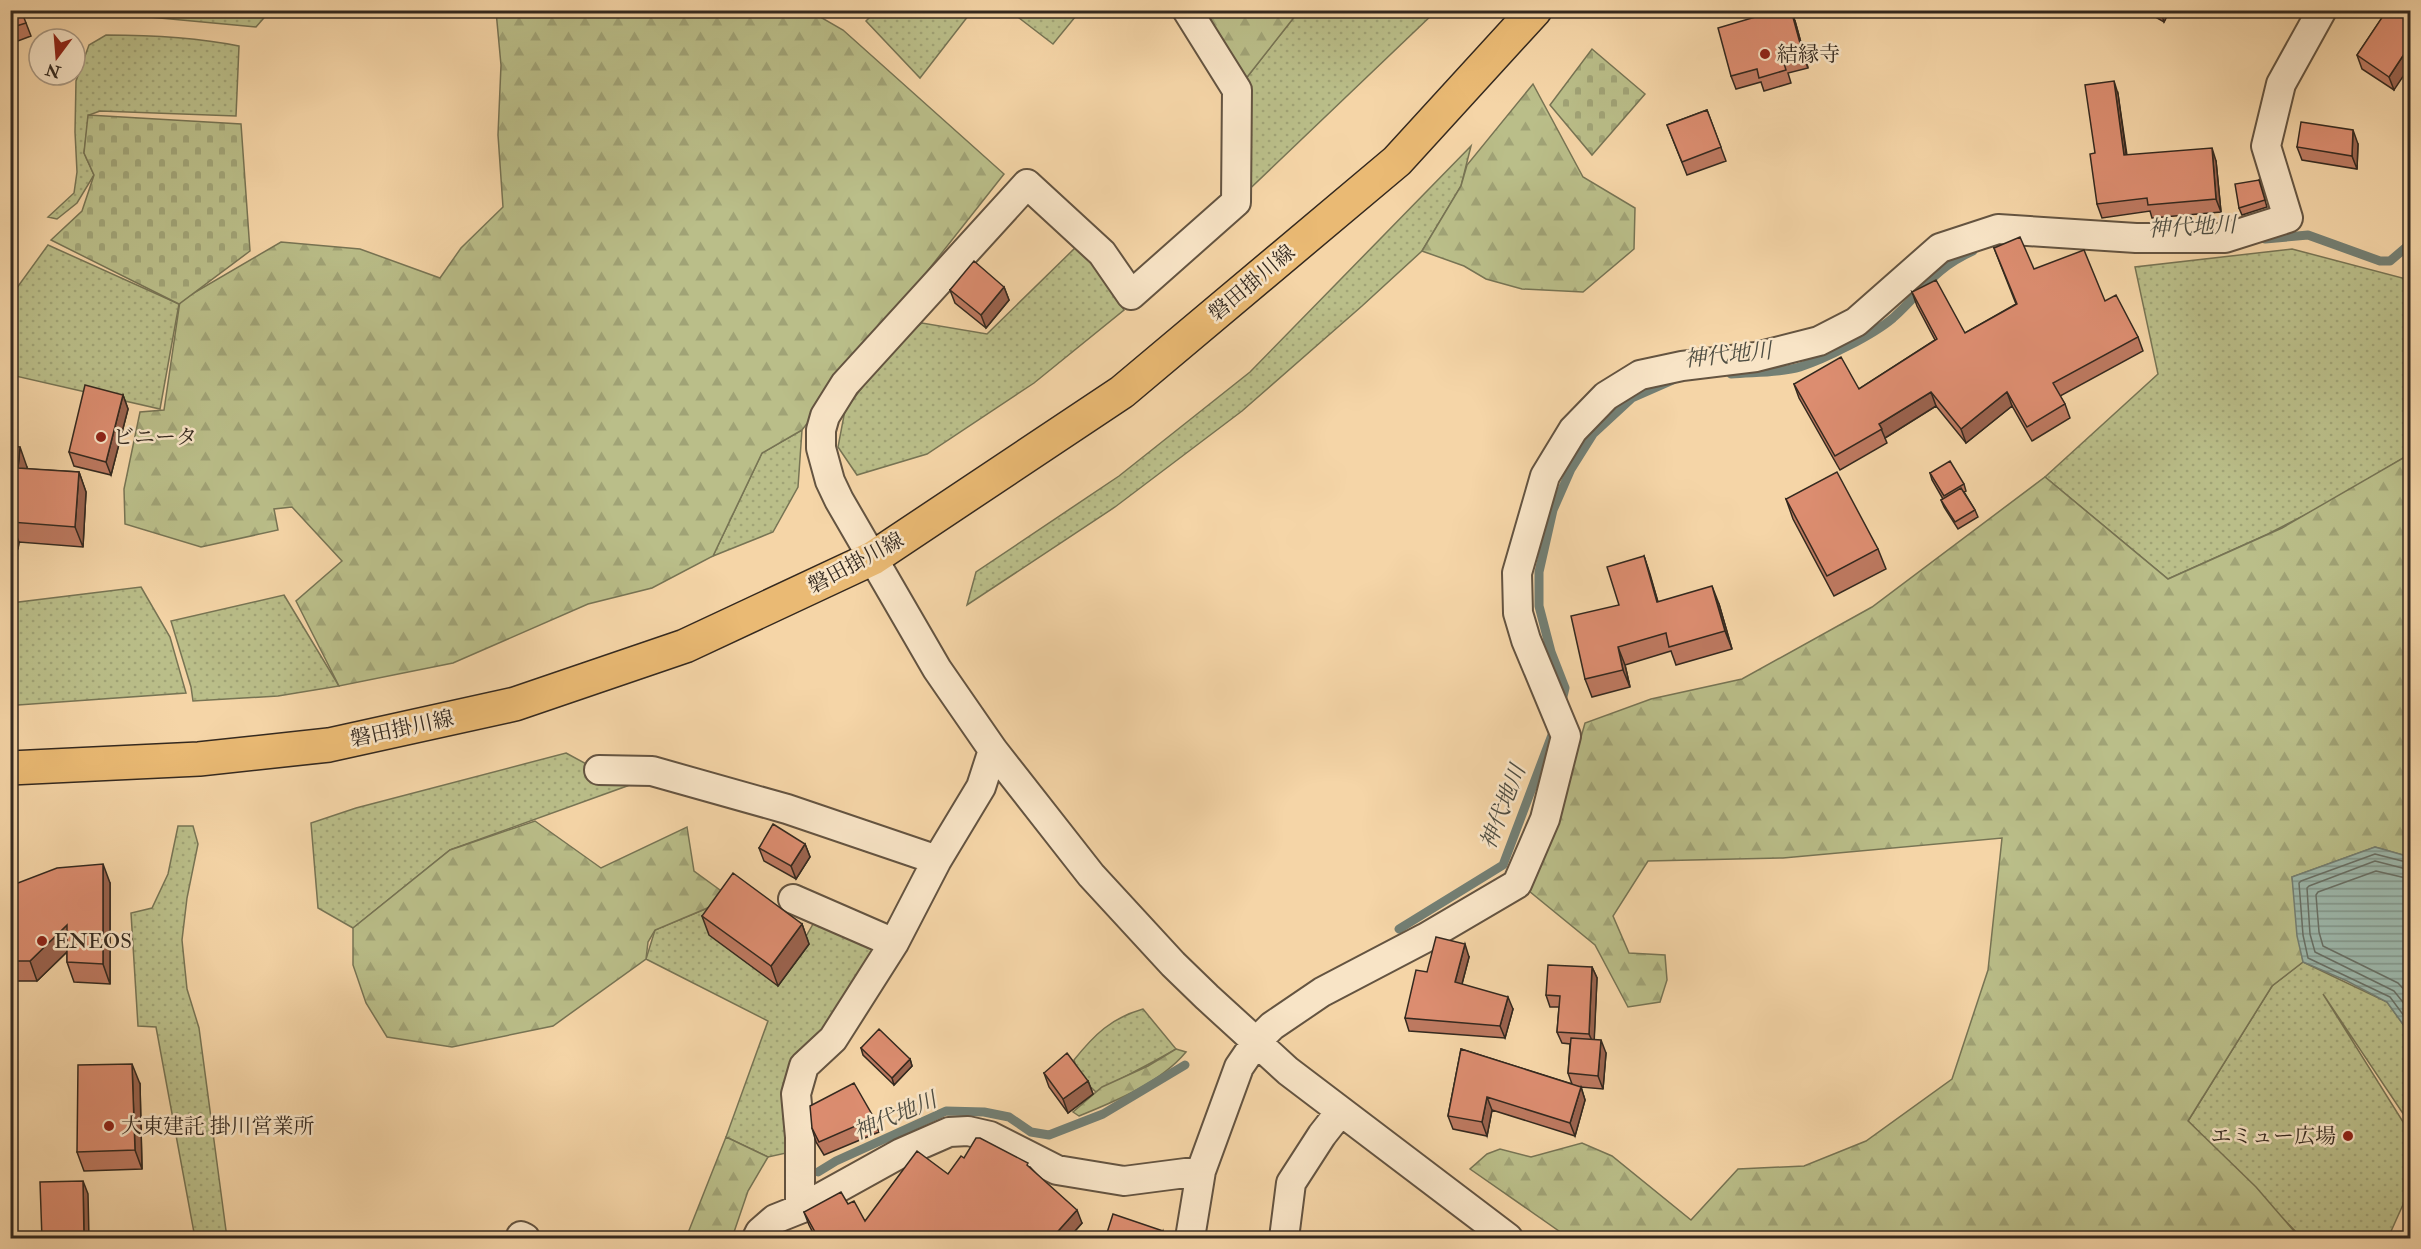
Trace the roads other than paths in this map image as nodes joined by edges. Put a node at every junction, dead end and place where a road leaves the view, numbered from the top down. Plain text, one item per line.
1 (1187, 10) edge
2 (1535, 10) edge
3 (2322, 10) edge
4 (873, 558) junction
5 (993, 750) junction
6 (10, 768) edge
7 (599, 771) dead end
8 (937, 860) junction
9 (793, 899) dead end
10 (894, 943) junction
11 (1256, 1042) junction
12 (1340, 1112) junction
13 (1201, 1171) junction
14 (800, 1209) junction
15 (757, 1239) edge
16 (1190, 1239) edge
17 (1284, 1239) edge
18 (1508, 1239) edge

1 - 4 street
2 - 4 main road, 磐田掛川線
3 - 11 street
4 - 5 street
4 - 6 main road, 磐田掛川線
5 - 8 street
5 - 11 street
7 - 8 street
8 - 10 street
9 - 10 street
10 - 14 street
11 - 12 street
11 - 13 street
12 - 17 street
12 - 18 street
13 - 14 street
13 - 16 street
14 - 15 street

